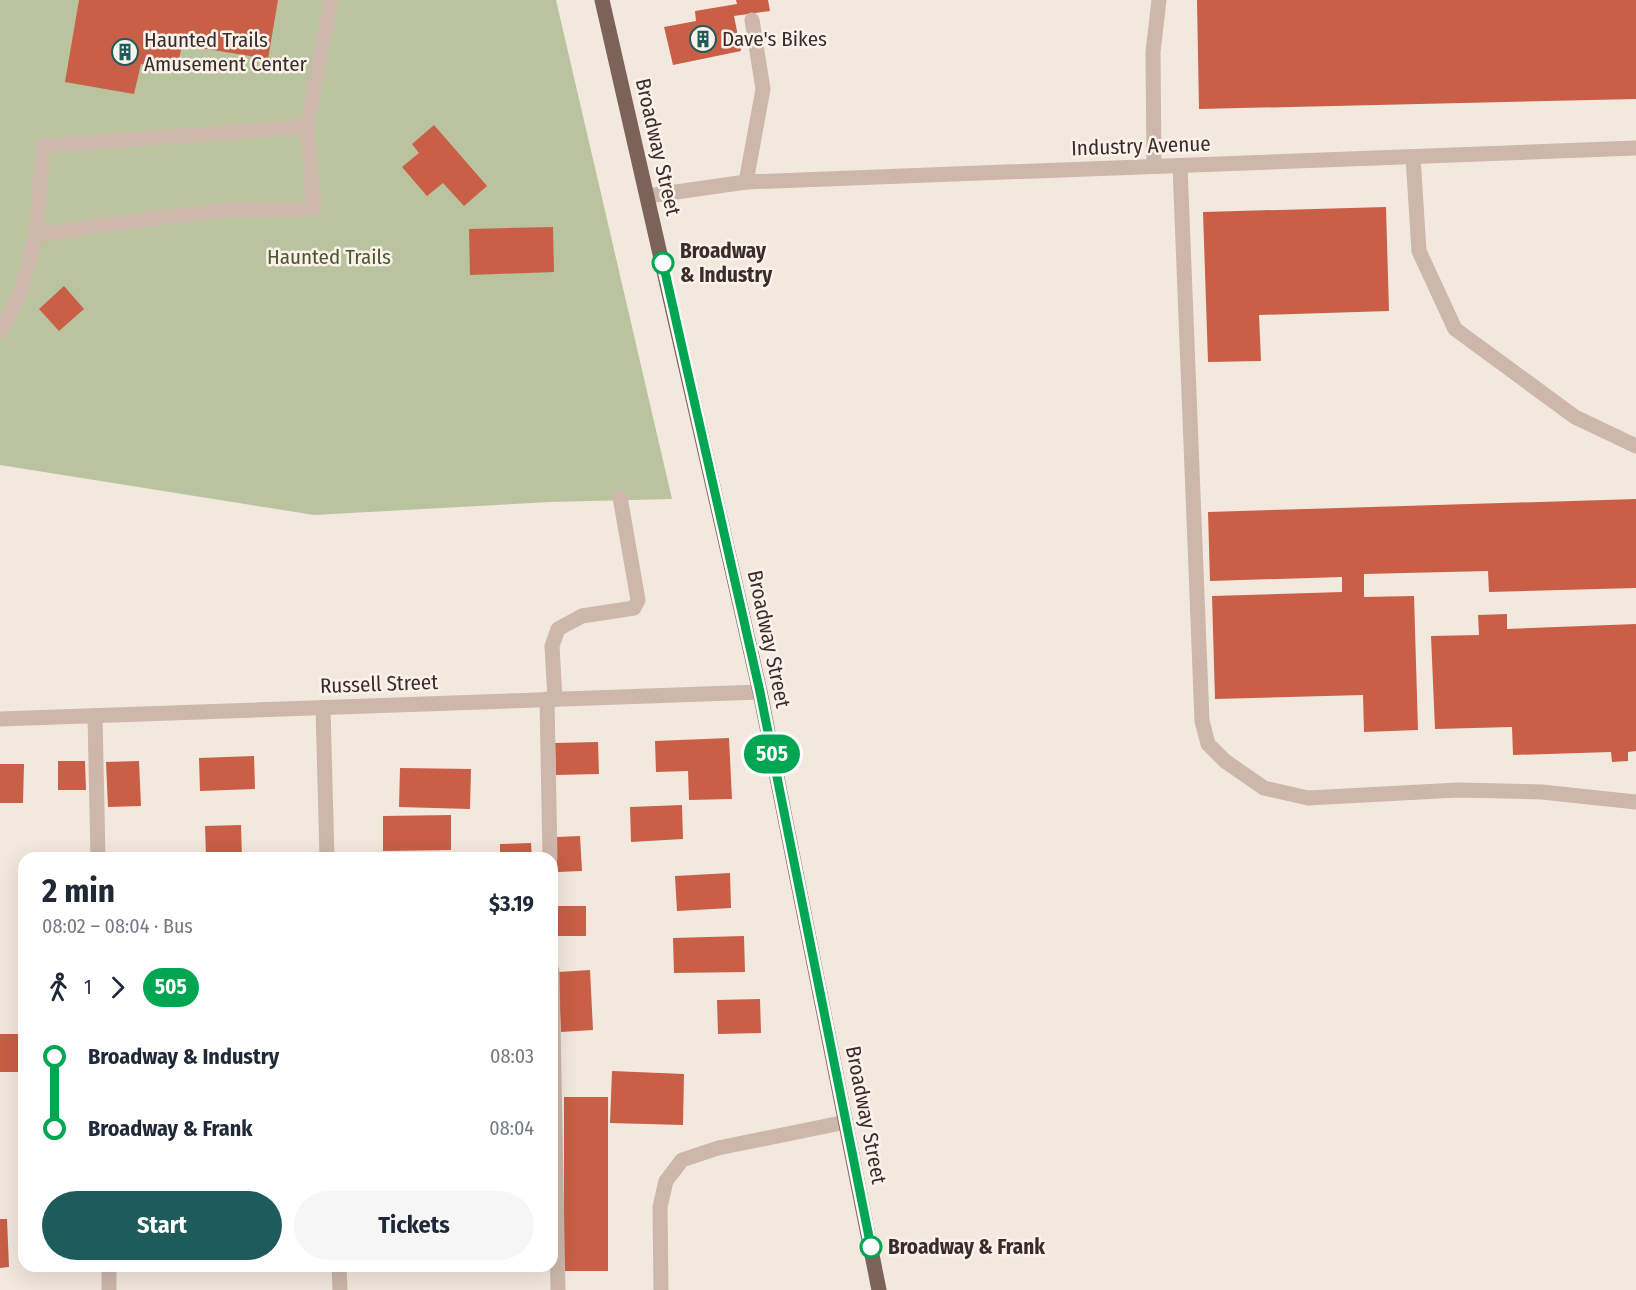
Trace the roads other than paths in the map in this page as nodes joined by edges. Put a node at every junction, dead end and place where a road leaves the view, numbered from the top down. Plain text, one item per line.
1 (331, 0) edge
2 (602, 0) edge
3 (1159, 0) edge
4 (752, 20) dead end
5 (307, 127) junction
6 (1636, 148) edge
7 (1413, 157) junction
8 (1180, 165) junction
9 (1154, 166) junction
10 (746, 182) junction
11 (648, 196) junction
12 (36, 236) junction
13 (0, 331) edge
14 (1636, 446) edge
15 (620, 498) dead end
16 (760, 692) junction
17 (551, 699) junction
18 (322, 708) junction
19 (95, 716) junction
20 (0, 719) edge
21 (1636, 801) edge
22 (98, 852) edge
23 (327, 852) edge
24 (550, 852) edge
25 (846, 1122) junction
26 (109, 1272) edge
27 (339, 1272) edge
28 (558, 1272) edge
29 (109, 1290) edge
30 (339, 1290) edge
31 (558, 1290) edge
32 (661, 1290) edge
33 (879, 1290) edge

1 - 5 street
2 - 11 main road, Broadway Street
3 - 9 street
4 - 10 street
5 - 12 street
5 - 12 street
6 - 7 street, Industry Avenue
7 - 8 street, Industry Avenue
7 - 14 street
8 - 9 street, Industry Avenue
8 - 21 street
9 - 10 street, Industry Avenue
10 - 11 street, Industry Avenue
11 - 16 main road, Broadway Street
12 - 13 street
15 - 17 street
16 - 17 street, Russell Street
16 - 25 main road, Broadway Street
17 - 18 street, Russell Street
17 - 24 street
18 - 19 street, Russell Street
18 - 23 street
19 - 20 street, Russell Street
19 - 22 street
25 - 32 street
25 - 33 main road, Broadway Street
26 - 29 street
27 - 30 street
28 - 31 street

